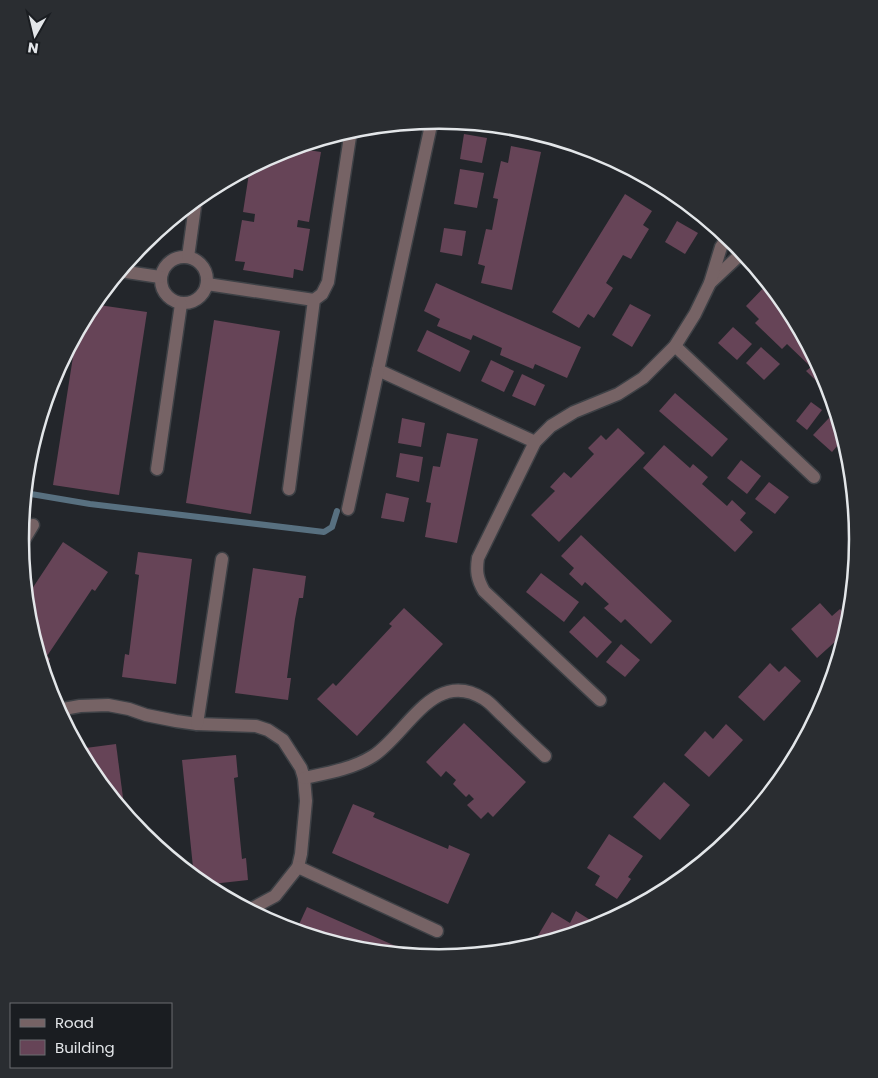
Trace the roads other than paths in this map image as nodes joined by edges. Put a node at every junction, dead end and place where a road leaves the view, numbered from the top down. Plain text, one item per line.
1 (430, 129) edge
2 (350, 139) edge
3 (194, 210) edge
4 (723, 244) edge
5 (188, 257) junction
6 (737, 258) edge
7 (128, 272) edge
8 (160, 277) junction
9 (710, 283) junction
10 (207, 284) junction
11 (314, 300) junction
12 (181, 304) junction
13 (675, 346) junction
14 (378, 370) junction
15 (535, 442) junction
16 (157, 469) dead end
17 (814, 477) dead end
18 (289, 488) dead end
19 (348, 509) dead end
20 (33, 525) dead end
21 (29, 531) edge
22 (222, 559) dead end
23 (600, 700) dead end
24 (66, 709) edge
25 (197, 724) junction
26 (545, 756) dead end
27 (304, 778) junction
28 (298, 867) junction
29 (256, 906) edge
30 (437, 931) dead end

1 - 14 street
2 - 11 street
3 - 5 street
4 - 9 street
5 - 8 street
5 - 10 street
6 - 9 street
7 - 8 street
8 - 12 street
9 - 13 street
10 - 11 street
10 - 12 street
11 - 18 street
12 - 16 street
13 - 15 street
13 - 17 street
14 - 15 street
14 - 19 street
15 - 23 street
20 - 21 street
22 - 25 street
24 - 25 street
25 - 27 street
26 - 27 street
27 - 28 street
28 - 29 street
28 - 30 street

